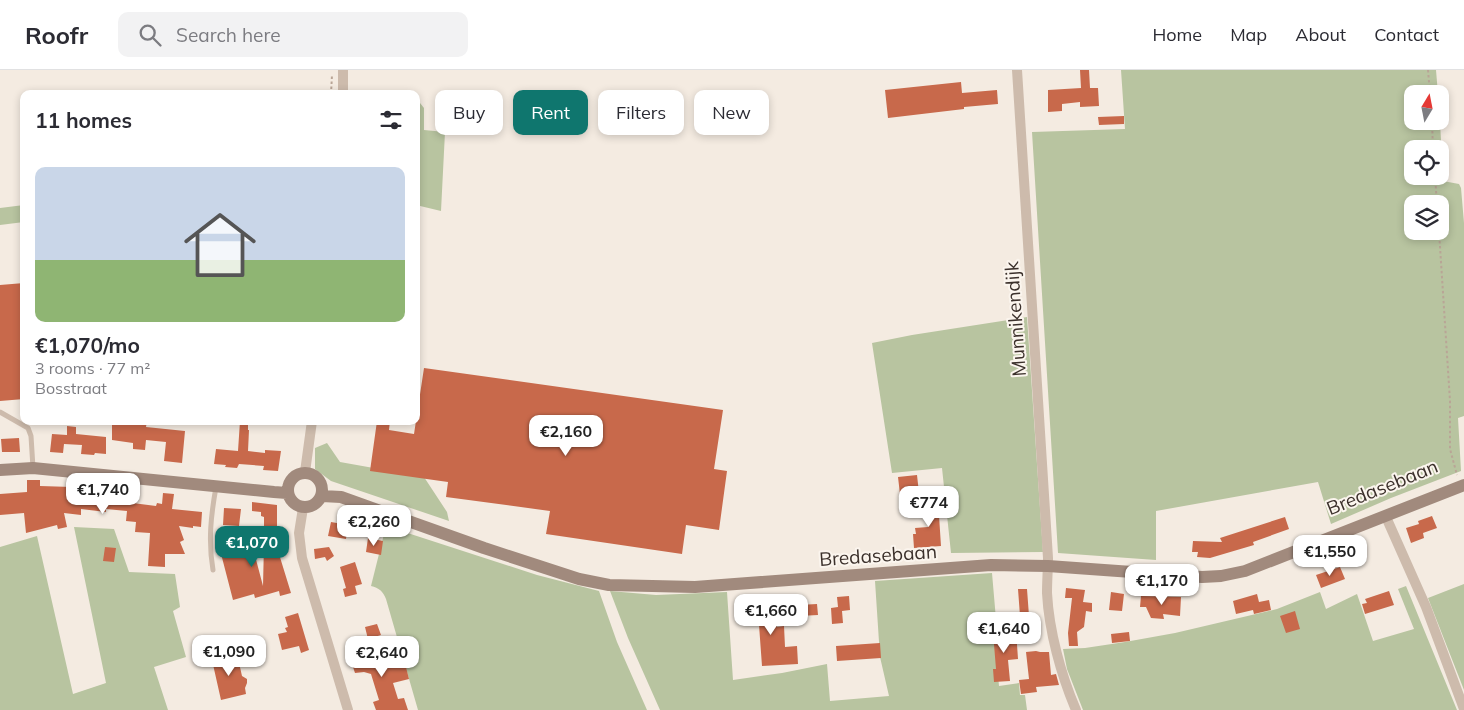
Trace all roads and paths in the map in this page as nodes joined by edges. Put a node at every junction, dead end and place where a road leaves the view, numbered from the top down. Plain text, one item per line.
1 (332, 70) edge
2 (343, 70) edge
3 (1017, 70) edge
4 (1428, 70) edge
5 (1429, 85) edge
6 (331, 90) edge
7 (343, 90) edge
8 (1440, 240) edge
9 (0, 412) edge
10 (20, 423) edge
11 (23, 425) edge
12 (311, 425) edge
13 (33, 468) junction
14 (0, 470) edge
15 (305, 472) junction
16 (1463, 486) edge
17 (216, 487) junction
18 (287, 493) junction
19 (322, 496) junction
20 (303, 508) junction
21 (1386, 517) junction
22 (1048, 566) junction
23 (213, 570) dead end
24 (1464, 709) edge
25 (348, 710) edge
26 (1076, 710) edge

1 - 6 path
2 - 7 street
3 - 22 street, Munnikendijk
4 - 5 path
8 - 16 path
9 - 10 lane
11 - 13 lane
12 - 15 street
13 - 14 street
13 - 17 street
15 - 18 street
15 - 19 street
16 - 21 street, Bredasebaan
17 - 18 street
17 - 23 lane
18 - 20 street
19 - 20 street
19 - 22 street, Bredasebaan
20 - 25 street
21 - 22 street, Bredasebaan
21 - 24 street
22 - 26 street, Munnikendijk

